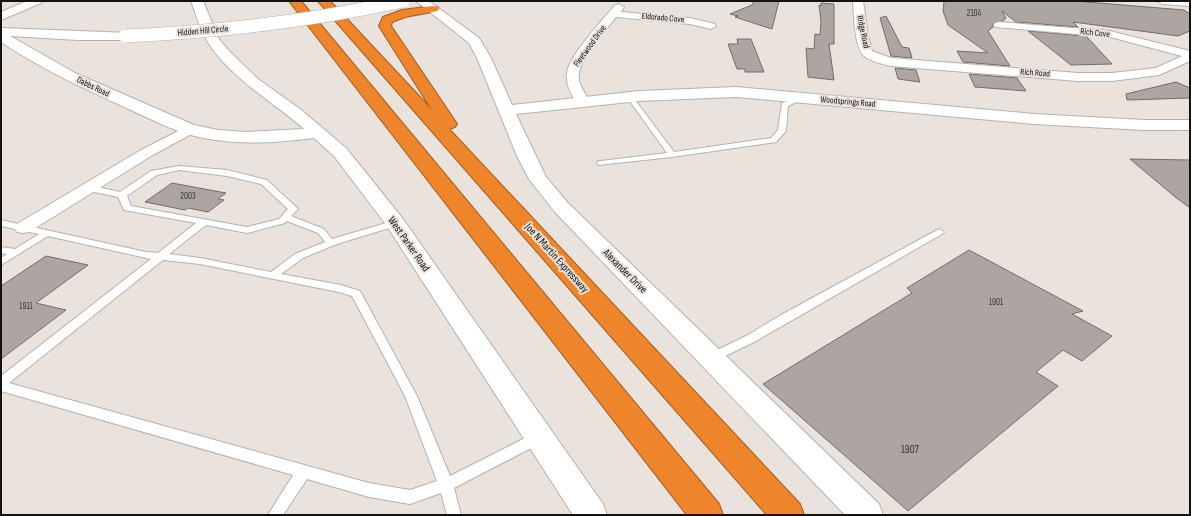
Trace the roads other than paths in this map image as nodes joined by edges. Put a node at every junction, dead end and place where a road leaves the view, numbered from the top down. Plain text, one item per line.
1 (37, 1) edge
2 (197, 1) edge
3 (324, 1) edge
4 (403, 1) edge
5 (858, 1) edge
6 (1162, 1) edge
7 (290, 3) edge
8 (1190, 3) edge
9 (427, 5) edge
10 (616, 11) joint
11 (4, 15) edge
12 (999, 25) dead end
13 (711, 26) dead end
14 (1, 28) edge
15 (5, 34) edge
16 (1190, 56) edge
17 (877, 58) joint
18 (630, 97) junction
19 (781, 100) junction
20 (583, 102) junction
21 (506, 110) junction
22 (1190, 125) edge
23 (190, 129) junction
24 (317, 133) junction
25 (672, 155) junction
26 (601, 163) dead end
27 (481, 176) junction
28 (88, 188) junction
29 (122, 195) junction
30 (286, 217) junction
31 (204, 222) junction
32 (1, 223) edge
33 (396, 223) junction
34 (23, 228) junction
35 (939, 232) dead end
36 (47, 233) junction
37 (330, 243) junction
38 (1, 250) edge
39 (16, 252) junction
40 (161, 257) junction
41 (1, 262) edge
42 (273, 275) junction
43 (711, 358) junction
44 (1, 383) edge
45 (1, 386) edge
46 (540, 437) junction
47 (303, 472) junction
48 (446, 485) junction
49 (275, 515) edge
50 (454, 515) edge
51 (591, 515) edge
52 (707, 515) edge
53 (788, 515) edge
54 (867, 515) edge

1 - 11 street
2 - 24 street, West Parker Road
3 - 27 highway, Joe N Martin Expressway
4 - 15 street, Hidden Hill Circle, bridge
5 - 17 street, Ridge Road
6 - 8 street
7 - 52 highway
9 - 21 street, Alexander Drive
9 - 27 highway
10 - 13 street, Eldorado Cove
10 - 20 street, Fleetwood Drive
12 - 16 street, Rich Cove
14 - 15 street
15 - 23 street, Dabbs Road
16 - 17 street, Rich Road
18 - 19 street, Woodsprings Road
18 - 20 street, Woodsprings Road
18 - 25 lane
19 - 22 street, Woodsprings Road
19 - 25 lane
20 - 21 street, Woodsprings Road
21 - 43 street, Alexander Drive
23 - 24 street, Dabbs Road
23 - 28 street
24 - 33 street, West Parker Road
25 - 26 lane
27 - 53 highway, Joe N Martin Expressway
28 - 29 lane
28 - 34 street
29 - 30 lane
29 - 31 lane
30 - 31 lane
30 - 37 lane
31 - 40 lane
32 - 34 lane
33 - 37 lane
33 - 46 street, West Parker Road
34 - 36 lane
35 - 43 lane
36 - 39 lane
36 - 40 lane
37 - 42 lane
38 - 39 lane
39 - 41 lane
40 - 42 lane
40 - 44 lane
42 - 48 lane
43 - 54 street, Alexander Drive
45 - 47 lane
46 - 48 lane
46 - 51 street, West Parker Road
47 - 48 lane
47 - 49 lane
48 - 50 lane

